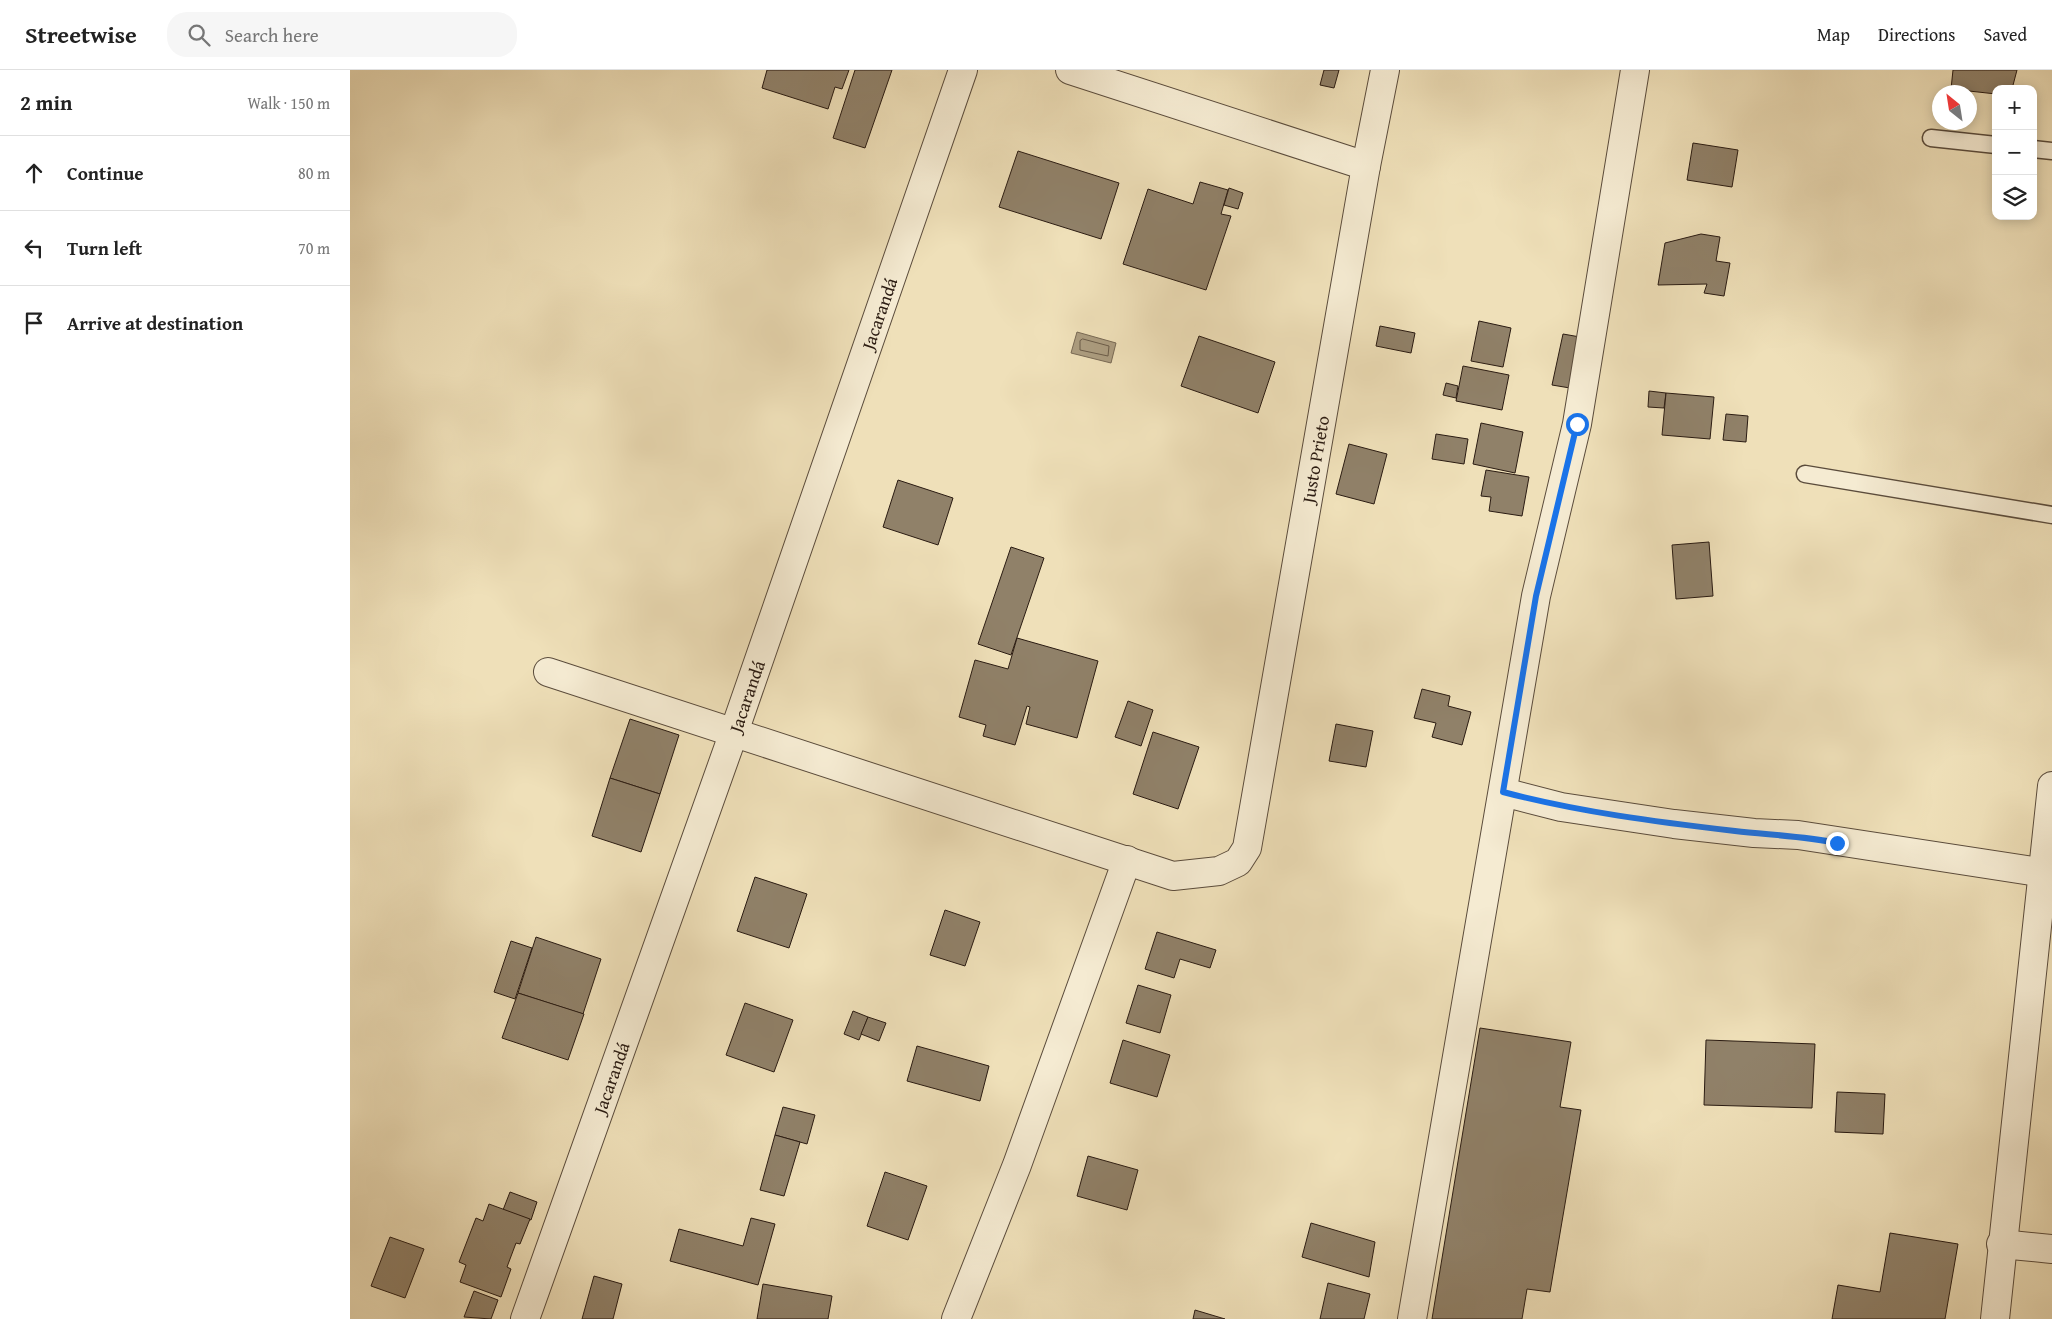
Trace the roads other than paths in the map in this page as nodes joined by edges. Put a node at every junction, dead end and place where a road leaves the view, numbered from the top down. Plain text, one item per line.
1 (963, 70) edge
2 (1070, 70) edge
3 (1386, 70) edge
4 (1635, 70) edge
5 (1931, 138) dead end
6 (1992, 145) edge
7 (2037, 149) edge
8 (2052, 151) edge
9 (1366, 166) junction
10 (1805, 474) dead end
11 (2052, 515) edge
12 (548, 672) dead end
13 (734, 732) junction
14 (2052, 786) edge
15 (1503, 792) junction
16 (1128, 860) junction
17 (2048, 874) edge
18 (2001, 1244) junction
19 (2052, 1249) edge
20 (525, 1319) edge
21 (956, 1319) edge
22 (1412, 1319) edge
23 (1995, 1319) edge

1 - 13 street, Jacarandá
2 - 9 street
3 - 9 street, Justo Prieto
4 - 15 street
5 - 6 lane
7 - 8 lane
9 - 16 street, Justo Prieto
10 - 11 lane
12 - 13 street
13 - 16 street
13 - 20 street, Jacarandá
14 - 17 street
15 - 17 street
15 - 22 street
16 - 21 street
17 - 18 street
18 - 19 street
18 - 23 street

